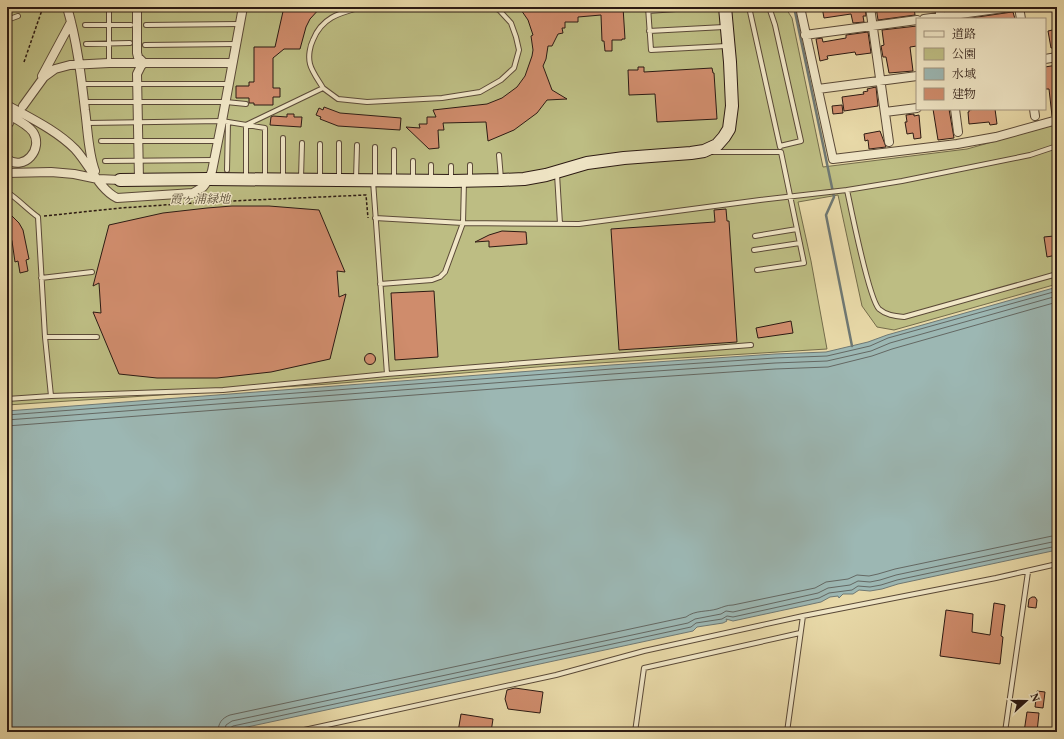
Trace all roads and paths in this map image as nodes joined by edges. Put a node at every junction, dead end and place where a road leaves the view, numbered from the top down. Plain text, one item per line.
1 (43, 7) edge
2 (67, 7) edge
3 (94, 7) edge
4 (109, 7) edge
5 (137, 7) edge
6 (242, 7) edge
7 (362, 7) edge
8 (493, 7) edge
9 (704, 7) edge
10 (725, 7) edge
11 (749, 7) edge
12 (769, 7) edge
13 (800, 7) edge
14 (870, 7) edge
15 (939, 7) edge
16 (1011, 7) edge
17 (1019, 7) edge
18 (88, 9) dead end
19 (648, 9) edge
20 (18, 16) dead end
21 (940, 18) edge
22 (1021, 18) edge
23 (7, 20) edge
24 (916, 20) edge
25 (71, 22) junction
26 (239, 24) junction
27 (85, 25) dead end
28 (109, 25) junction
29 (131, 25) dead end
30 (146, 25) dead end
31 (727, 26) junction
32 (873, 26) junction
33 (649, 31) junction
34 (806, 35) junction
35 (130, 43) dead end
36 (86, 44) dead end
37 (109, 44) junction
38 (236, 44) junction
39 (145, 45) dead end
40 (729, 46) junction
41 (1057, 57) edge
42 (1046, 59) edge
43 (24, 62) dead end
44 (109, 63) junction
45 (144, 63) junction
46 (232, 63) junction
47 (79, 64) junction
48 (916, 76) edge
49 (881, 81) junction
50 (38, 83) junction
51 (138, 83) junction
52 (82, 84) junction
53 (229, 84) junction
54 (323, 88) junction
55 (818, 89) junction
56 (84, 102) junction
57 (138, 102) junction
58 (226, 102) junction
59 (246, 104) dead end
60 (7, 105) edge
61 (23, 106) dead end
62 (916, 108) edge
63 (955, 110) edge
64 (885, 112) junction
65 (1057, 120) edge
66 (8, 121) edge
67 (138, 121) junction
68 (87, 122) junction
69 (225, 122) junction
70 (246, 125) junction
71 (958, 132) dead end
72 (283, 138) dead end
73 (139, 140) junction
74 (101, 141) dead end
75 (218, 141) junction
76 (889, 142) dead end
77 (302, 143) dead end
78 (339, 143) dead end
79 (320, 144) dead end
80 (357, 145) dead end
81 (780, 146) junction
82 (1057, 146) edge
83 (375, 147) dead end
84 (394, 150) dead end
85 (697, 152) junction
86 (781, 152) junction
87 (499, 155) dead end
88 (7, 159) edge
89 (139, 160) junction
90 (214, 160) junction
91 (105, 161) dead end
92 (414, 161) dead end
93 (431, 164) dead end
94 (470, 165) dead end
95 (451, 166) dead end
96 (227, 170) dead end
97 (557, 172) junction
98 (7, 173) edge
99 (98, 179) junction
100 (209, 179) junction
101 (246, 179) junction
102 (265, 179) junction
103 (120, 180) joint
104 (139, 180) junction
105 (283, 180) junction
106 (301, 180) junction
107 (500, 180) junction
108 (320, 181) junction
109 (338, 181) junction
110 (356, 181) junction
111 (374, 181) junction
112 (394, 181) junction
113 (413, 181) junction
114 (431, 181) junction
115 (452, 181) junction
116 (467, 181) junction
117 (847, 190) junction
118 (7, 192) edge
119 (793, 196) junction
120 (38, 216) junction
121 (375, 218) junction
122 (463, 223) junction
123 (560, 224) junction
124 (797, 229) junction
125 (755, 236) dead end
126 (800, 243) junction
127 (754, 250) dead end
128 (757, 270) dead end
129 (92, 272) dead end
130 (1057, 274) edge
131 (42, 278) junction
132 (380, 284) junction
133 (45, 337) junction
134 (97, 337) dead end
135 (751, 345) dead end
136 (387, 374) junction
137 (51, 396) junction
138 (7, 399) edge
139 (1057, 564) edge
140 (1028, 572) junction
141 (803, 616) junction
142 (800, 633) junction
143 (317, 730) edge
144 (295, 732) edge
145 (635, 732) edge
146 (787, 732) edge
147 (1005, 732) edge

1 - 43 path
2 - 25 street
3 - 18 lane
4 - 28 lane
5 - 45 street
6 - 26 street
7 - 54 lane
8 - 54 lane
9 - 19 lane
10 - 31 street
11 - 81 lane
12 - 81 lane
13 - 34 street
14 - 32 street
15 - 21 street
16 - 21 street
17 - 22 street
19 - 33 lane
20 - 23 lane
24 - 32 street
25 - 47 street
25 - 50 street
26 - 30 lane
26 - 38 street
27 - 28 lane
28 - 29 lane
28 - 37 lane
31 - 33 lane
31 - 40 street
32 - 34 street
32 - 49 street
33 - 40 lane
34 - 55 street
35 - 37 lane
36 - 37 lane
37 - 44 lane
38 - 39 lane
38 - 46 street
40 - 85 street
41 - 42 street
44 - 45 street
44 - 47 street
45 - 46 street
45 - 51 street
46 - 53 street
47 - 50 street
47 - 52 street
48 - 49 street
49 - 55 street
49 - 64 street
50 - 61 street
51 - 52 lane
51 - 53 lane
51 - 57 street
52 - 56 street
53 - 58 street
54 - 70 lane
55 - 65 street
56 - 57 lane
56 - 68 street
57 - 58 lane
57 - 67 street
58 - 59 lane
58 - 69 street
60 - 99 street
62 - 64 street
63 - 71 street
64 - 76 street
66 - 88 street
67 - 68 lane
67 - 69 lane
67 - 73 street
68 - 99 street
69 - 70 lane
69 - 75 street
69 - 96 lane
70 - 101 lane
70 - 102 lane
72 - 105 lane
73 - 74 lane
73 - 75 lane
73 - 89 street
75 - 90 street
77 - 106 lane
78 - 109 lane
79 - 108 lane
80 - 110 lane
81 - 86 lane
82 - 117 lane
83 - 111 lane
84 - 112 lane
85 - 86 lane
85 - 97 street
86 - 119 lane
87 - 107 lane
89 - 90 lane
89 - 91 lane
89 - 104 street
90 - 100 street
92 - 113 lane
93 - 114 lane
94 - 116 lane
95 - 115 lane
97 - 107 street
97 - 123 lane
98 - 99 street
99 - 100 street
99 - 103 street
100 - 101 street
100 - 104 street
101 - 102 street
102 - 105 street
103 - 104 street
105 - 106 street
106 - 108 street
107 - 116 street
108 - 109 street
109 - 110 street
110 - 111 street
111 - 112 street
111 - 121 lane
112 - 113 street
113 - 114 street
114 - 115 street
115 - 116 street
116 - 122 lane
117 - 119 lane
117 - 130 lane
118 - 120 lane
119 - 123 lane
119 - 124 lane
120 - 121 path
120 - 131 lane
121 - 122 lane
121 - 132 lane
122 - 123 lane
122 - 132 lane
124 - 125 lane
124 - 126 lane
126 - 127 lane
126 - 128 lane
129 - 131 lane
131 - 133 lane
132 - 136 lane
133 - 134 lane
133 - 137 lane
135 - 136 lane
136 - 137 lane
137 - 138 lane
139 - 140 lane
140 - 141 lane
140 - 147 lane
141 - 142 lane
141 - 143 lane
142 - 145 lane
142 - 146 lane
143 - 144 lane

